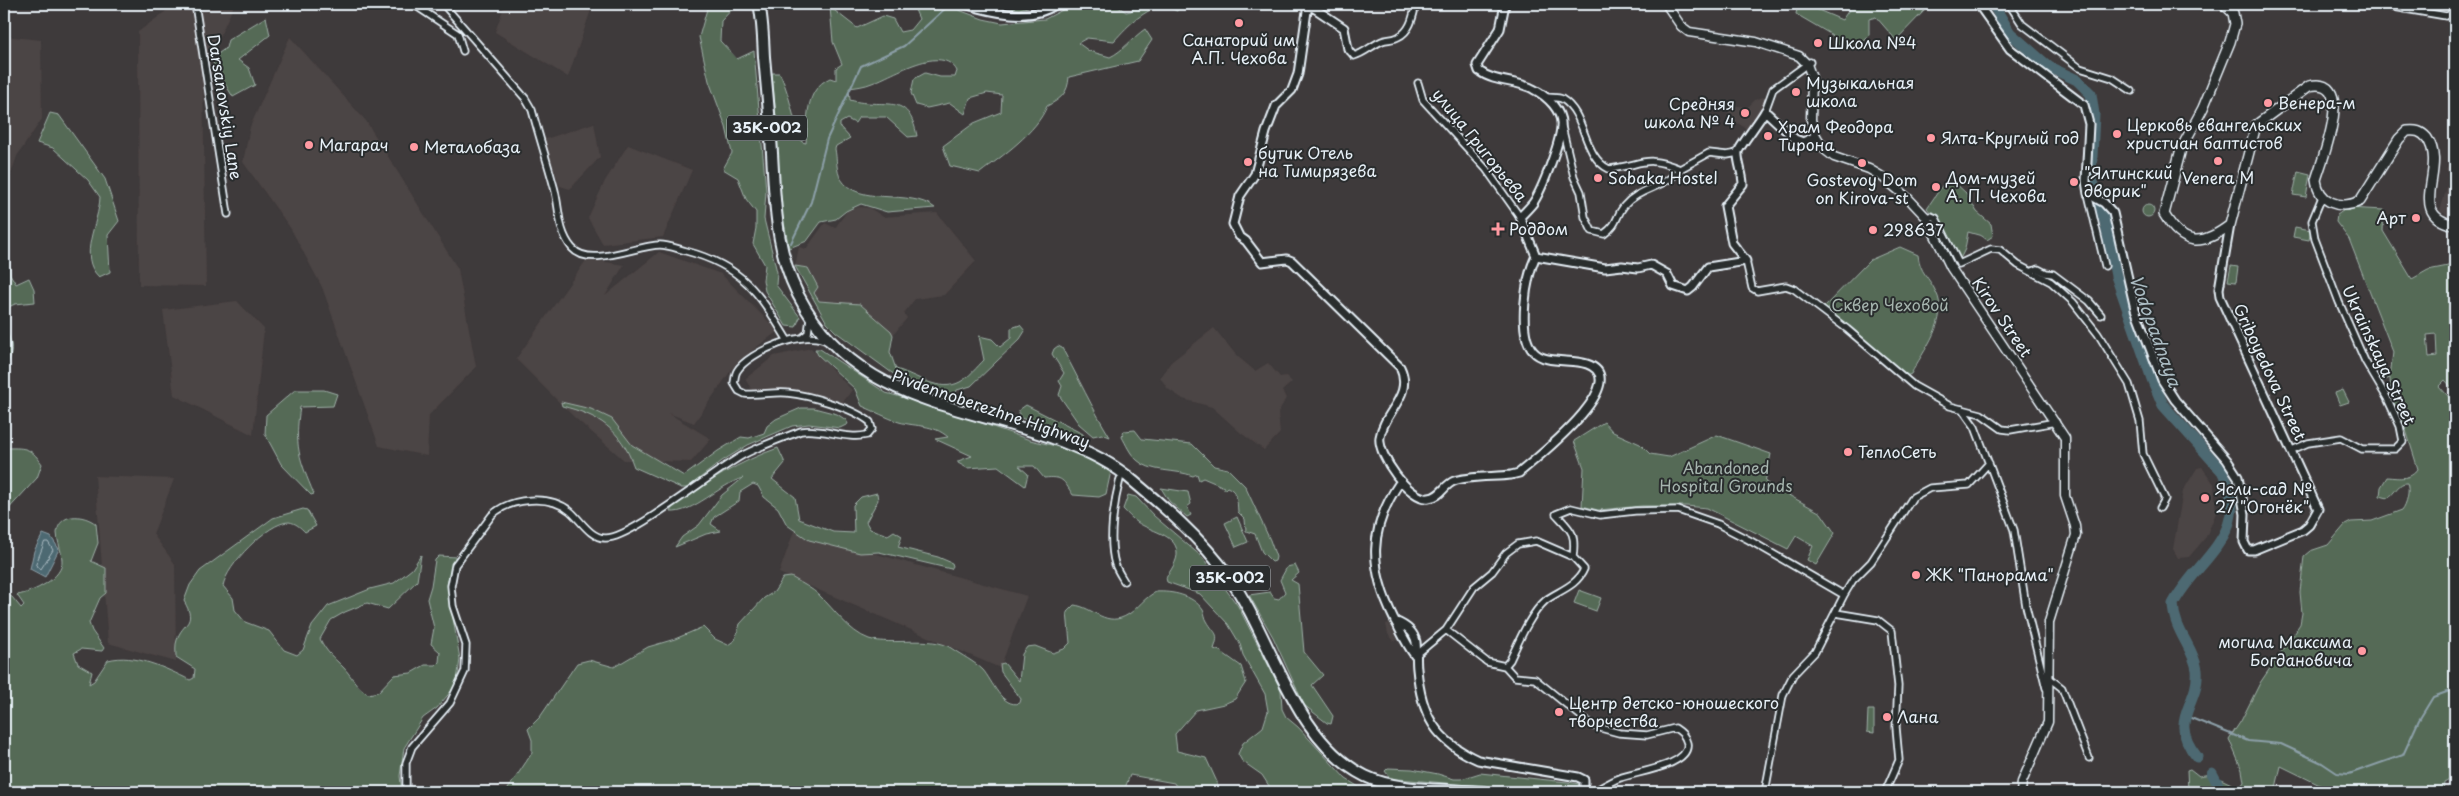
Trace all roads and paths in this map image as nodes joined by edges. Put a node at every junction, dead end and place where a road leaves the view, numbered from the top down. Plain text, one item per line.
1 (195, 4) edge
2 (413, 4) edge
3 (443, 4) edge
4 (964, 4) edge
5 (1056, 4) edge
6 (1308, 4) edge
7 (1416, 4) edge
8 (1505, 4) edge
9 (1666, 4) edge
10 (1978, 4) edge
11 (2009, 4) edge
12 (2224, 4) edge
13 (2376, 4) edge
14 (758, 6) edge
15 (2455, 13) edge
16 (1348, 50) joint
17 (463, 51) dead end
18 (1808, 63) junction
19 (1418, 83) dead end
20 (2132, 91) dead end
21 (1546, 97) junction
22 (1765, 111) junction
23 (1561, 127) junction
24 (1816, 136) junction
25 (1738, 153) junction
26 (1680, 168) junction
27 (2088, 194) junction
28 (2322, 197) junction
29 (228, 214) dead end
30 (1928, 216) junction
31 (1520, 217) junction
32 (2230, 225) junction
33 (2455, 225) edge
34 (778, 242) junction
35 (1536, 256) junction
36 (1746, 261) junction
37 (2105, 266) dead end
38 (2033, 272) junction
39 (2101, 314) dead end
40 (808, 315) junction
41 (802, 338) junction
42 (824, 339) junction
43 (788, 341) junction
44 (834, 346) junction
45 (1962, 409) junction
46 (2056, 422) junction
47 (2292, 450) junction
48 (1989, 463) junction
49 (1120, 479) junction
50 (1400, 482) junction
51 (2160, 508) dead end
52 (1573, 557) junction
53 (1124, 581) dead end
54 (1844, 595) junction
55 (1836, 613) junction
56 (1395, 621) junction
57 (1446, 630) junction
58 (1416, 642) junction
59 (1426, 645) junction
60 (1415, 656) junction
61 (1505, 666) junction
62 (2048, 679) junction
63 (2046, 690) junction
64 (2089, 758) dead end
65 (406, 792) edge
66 (1415, 792) edge
67 (1483, 792) edge
68 (1584, 792) edge
69 (1593, 792) edge
70 (1765, 792) edge
71 (1885, 792) edge
72 (2018, 792) edge

1 - 29 street, Darsanovskiy Lane
2 - 17 street
3 - 43 street
4 - 5 street
6 - 16 street
6 - 50 street
7 - 16 street
8 - 21 street
9 - 18 main road
10 - 27 street
11 - 20 street
12 - 32 main road
13 - 15 street
14 - 34 highway, 35К-002
18 - 22 street
18 - 24 main road, Kirov Street
19 - 31 street, улица Григорьева
21 - 23 street
21 - 26 street
22 - 24 street
22 - 25 street
23 - 26 street
23 - 31 street
24 - 30 main road, Kirov Street
25 - 26 street
25 - 36 street
27 - 37 street
27 - 47 street, Griboyedova Street
28 - 32 main road
28 - 33 main road
28 - 47 street, Ukrainskaya Street
30 - 38 street
30 - 46 main road, Kirov Street
31 - 35 street, улица Григорьева
32 - 47 street, Griboyedova Street
34 - 40 highway
34 - 40 highway
35 - 36 street
35 - 50 street
36 - 45 street
38 - 39 street
38 - 51 street
40 - 41 street
40 - 42 highway, Pivdennoberezhne Highway
40 - 44 highway, Pivdennoberezhne Highway
41 - 42 street
41 - 43 street
42 - 44 street
42 - 49 highway, Pivdennoberezhne Highway / 35К-002
43 - 65 street
44 - 67 highway, Pivdennoberezhne Highway / 35К-002
45 - 46 street
45 - 48 street
46 - 62 main road, Kirov Street
48 - 54 street
48 - 63 street
49 - 53 street
49 - 66 highway, Pivdennoberezhne Highway / 35К-002
50 - 56 street
52 - 54 street
52 - 57 street
52 - 61 street
54 - 55 street
55 - 70 street
55 - 71 street
56 - 58 street
56 - 60 street
57 - 59 street
57 - 61 street
58 - 59 street
58 - 60 street
59 - 60 street
60 - 68 street
61 - 69 street
62 - 63 main road
62 - 64 street
62 - 72 main road, Kirov Street
63 - 72 main road

